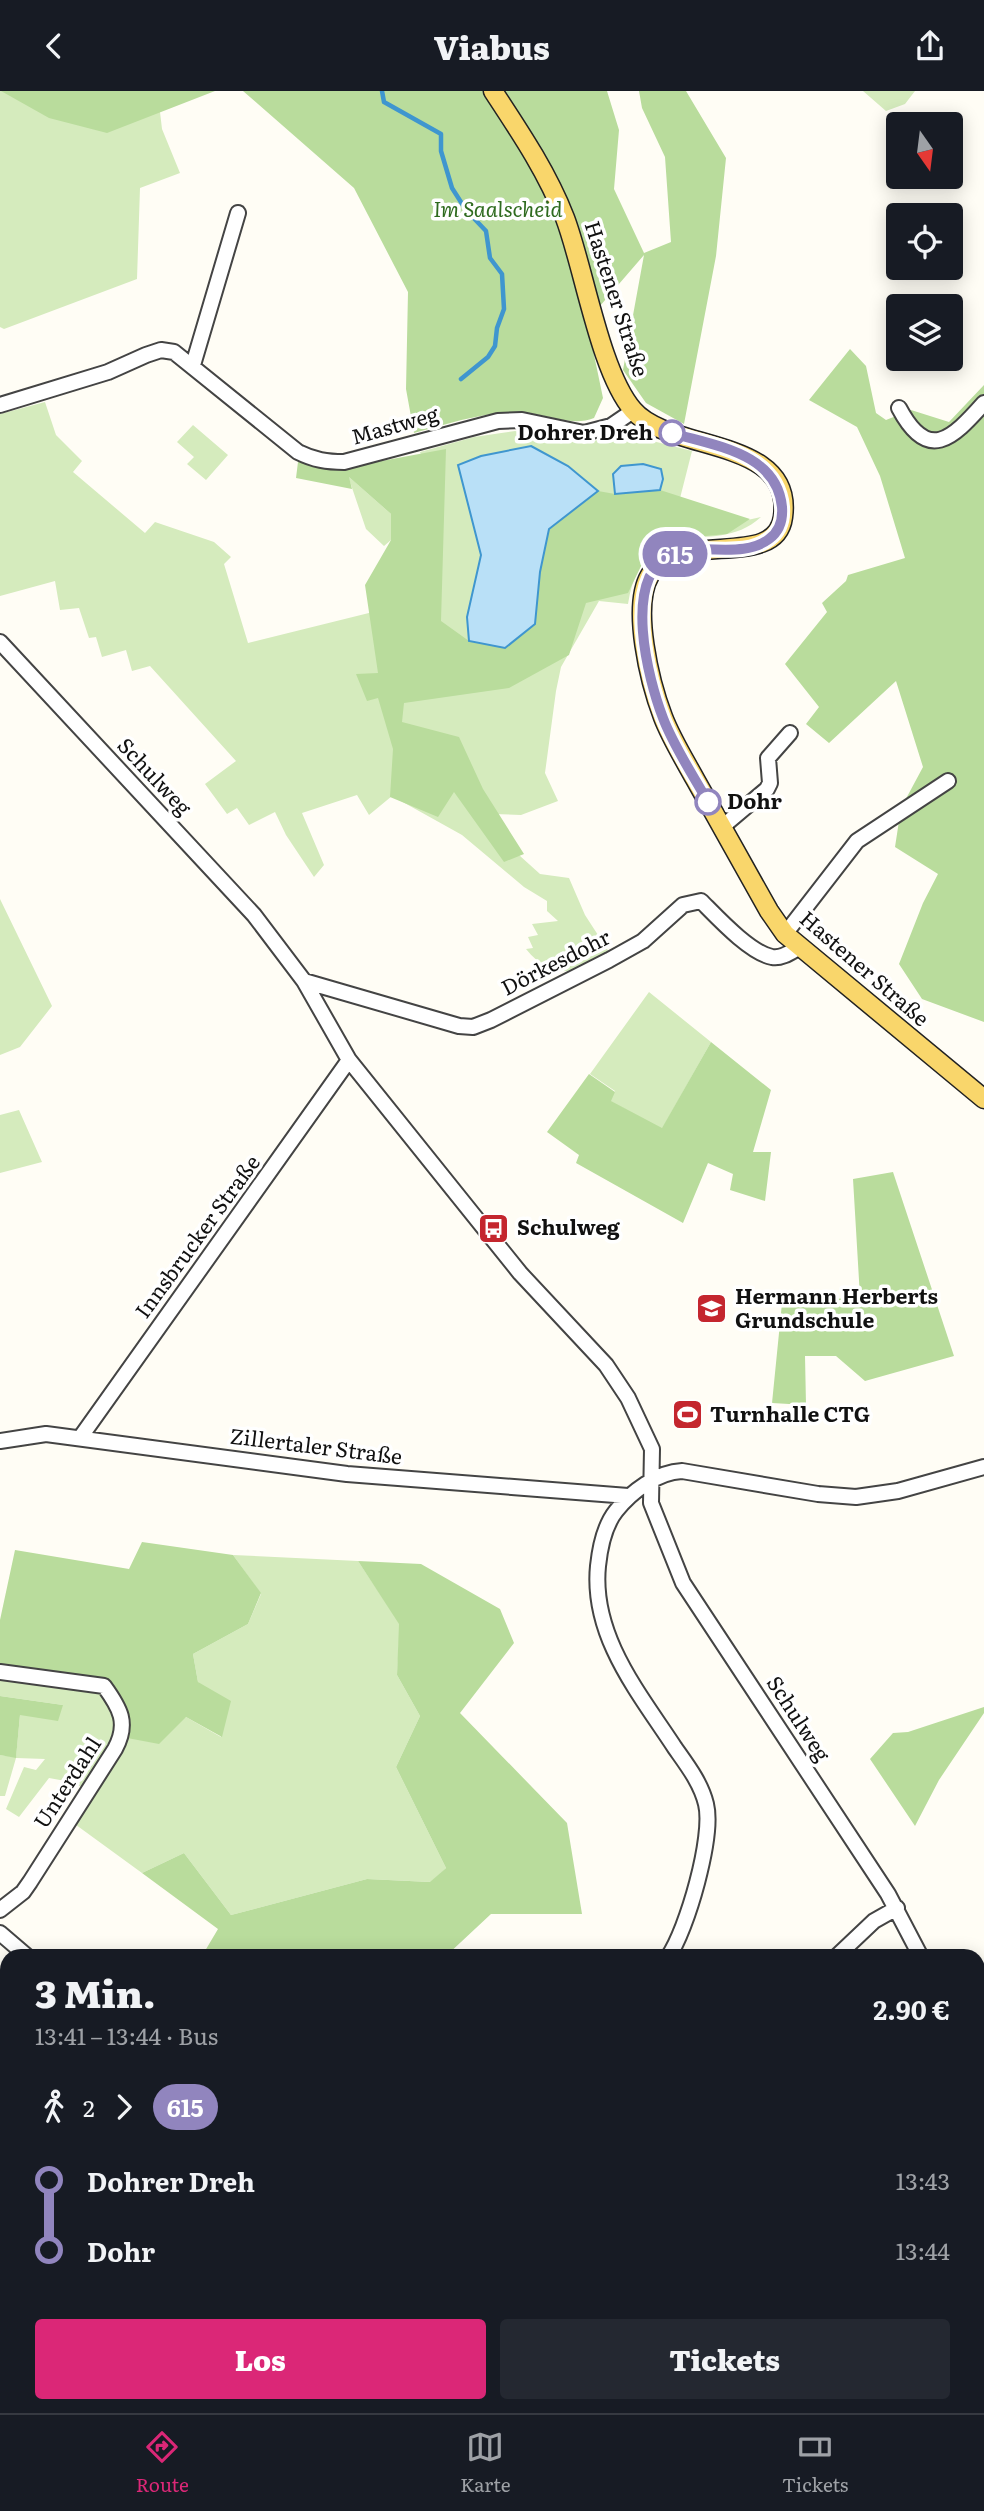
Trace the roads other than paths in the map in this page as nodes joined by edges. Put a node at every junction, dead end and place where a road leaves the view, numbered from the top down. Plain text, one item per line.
1 (493, 91) edge
2 (238, 212) dead end
3 (193, 365) junction
4 (984, 403) edge
5 (0, 405) edge
6 (899, 408) dead end
7 (633, 411) junction
8 (0, 642) edge
9 (790, 733) dead end
10 (948, 781) dead end
11 (722, 827) junction
12 (785, 934) junction
13 (798, 948) junction
14 (304, 981) junction
15 (349, 1060) junction
16 (984, 1099) edge
17 (80, 1438) junction
18 (0, 1441) edge
19 (984, 1467) edge
20 (651, 1483) junction
21 (628, 1496) junction
22 (0, 1672) edge
23 (897, 1908) junction
24 (0, 1910) edge
25 (0, 1933) edge
26 (19, 1949) edge
27 (672, 1949) edge
28 (844, 1949) edge
29 (918, 1949) edge

1 - 7 main road, Hastener Straße
2 - 3 street
3 - 5 street, Mastweg
3 - 7 street, Mastweg
4 - 6 street
7 - 11 main road, Hastener Straße
8 - 14 street, Schulweg
9 - 11 street
10 - 12 street
11 - 12 main road, Hastener Straße
12 - 13 main road, Hastener Straße
13 - 14 street, Dörkesdohr
13 - 16 main road, Hastener Straße
14 - 15 street, Schulweg
15 - 17 street, Innsbrucker Straße
15 - 20 street, Schulweg
17 - 18 street, Zillertaler Straße
17 - 21 street, Zillertaler Straße
19 - 20 street
20 - 21 street
20 - 23 street, Schulweg
21 - 27 street
22 - 24 street, Unterdahl
23 - 28 street
23 - 29 street, Schulweg
25 - 26 street

